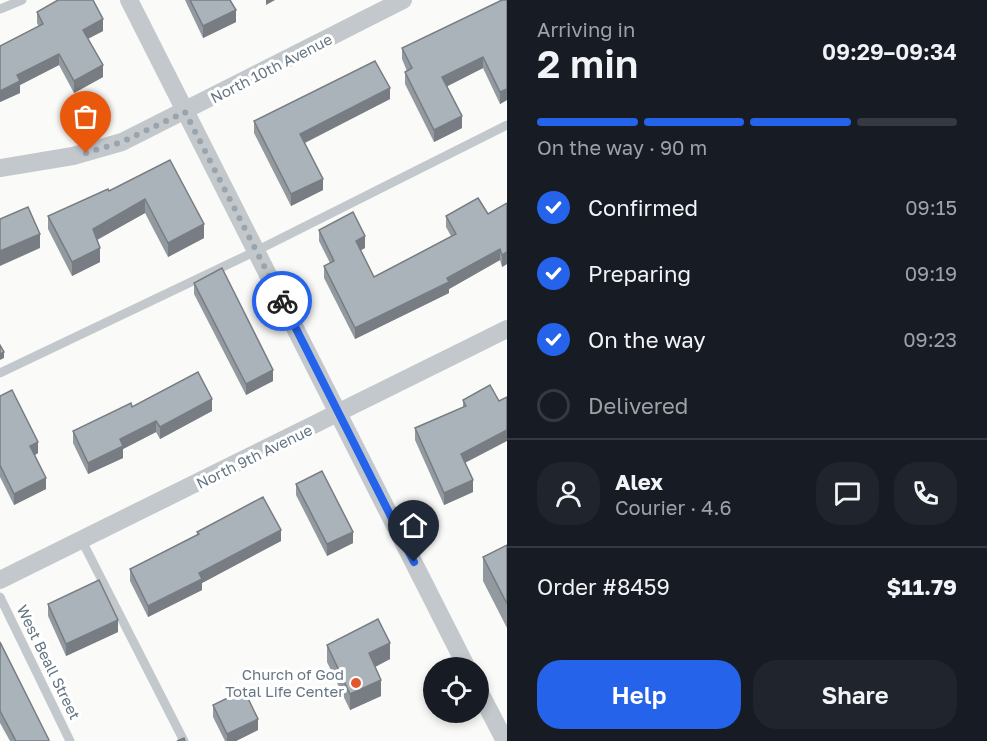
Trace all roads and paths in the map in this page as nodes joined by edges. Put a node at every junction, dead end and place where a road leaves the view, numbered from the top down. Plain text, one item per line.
1 (22, 0) edge
2 (129, 0) edge
3 (402, 0) edge
4 (0, 9) edge
5 (185, 112) junction
6 (507, 125) edge
7 (0, 168) edge
8 (256, 251) junction
9 (507, 329) edge
10 (0, 373) edge
11 (339, 414) junction
12 (82, 541) junction
13 (0, 580) edge
14 (0, 597) edge
15 (461, 657) edge
16 (489, 711) edge
17 (70, 741) edge
18 (184, 741) edge
19 (505, 741) edge

1 - 4 lane
2 - 5 street
3 - 5 street, North 10th Avenue
5 - 7 street, North 10th Avenue
5 - 8 street
6 - 8 lane
8 - 10 lane
8 - 11 street
9 - 11 street, North 9th Avenue
11 - 12 street, North 9th Avenue
11 - 15 street
12 - 13 street, North 9th Avenue
12 - 18 lane
14 - 17 lane, West Beall Street
16 - 19 street

